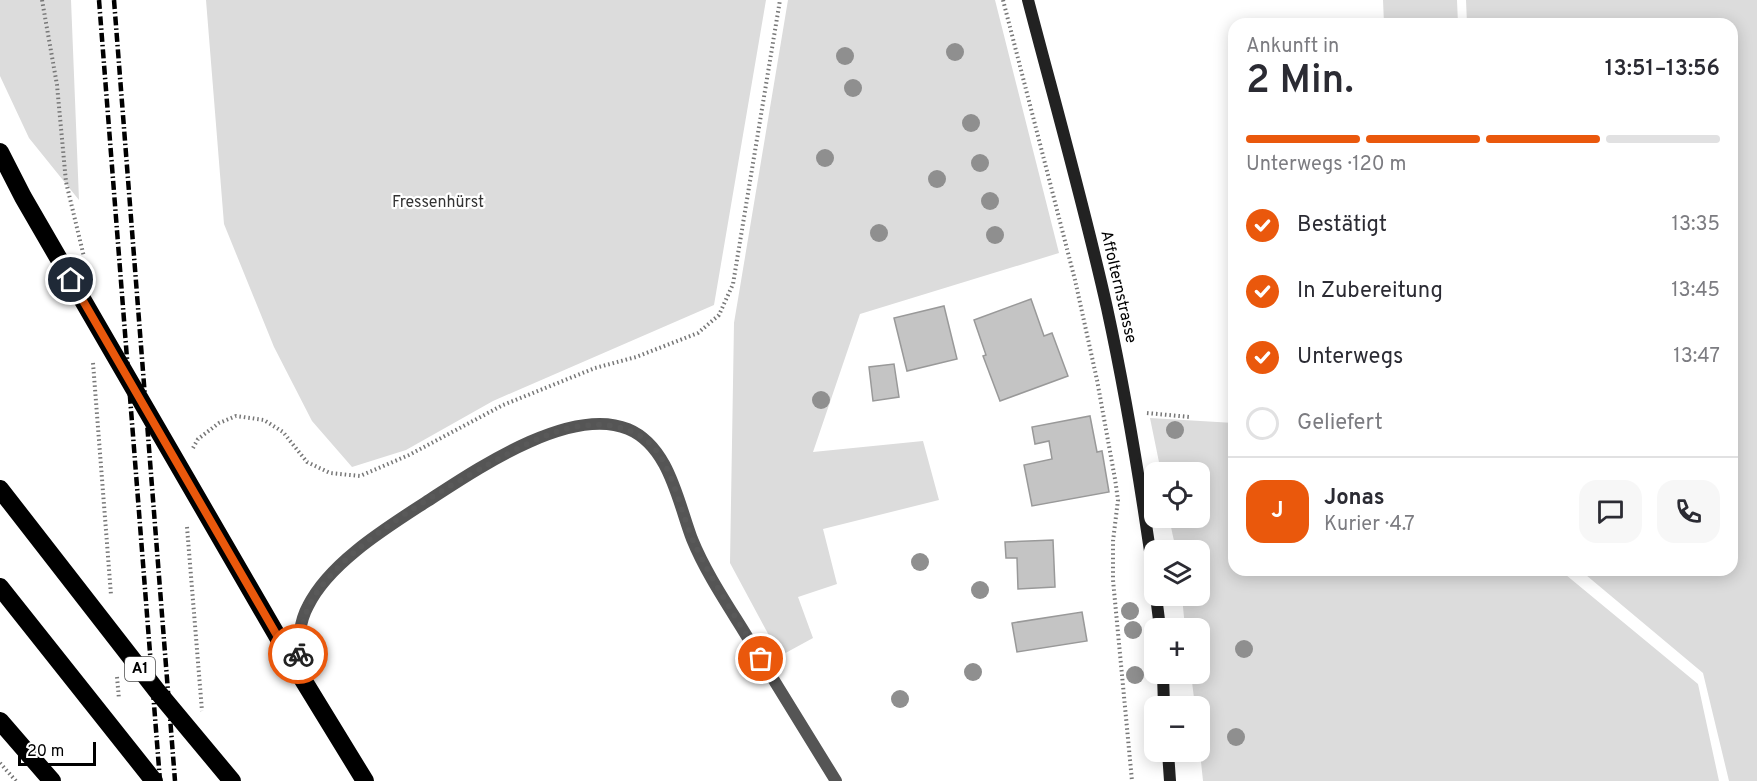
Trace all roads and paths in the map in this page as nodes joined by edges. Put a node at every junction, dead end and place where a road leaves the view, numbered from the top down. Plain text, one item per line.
1 (42, 0) edge
2 (780, 0) edge
3 (1003, 0) edge
4 (1028, 0) edge
5 (0, 152) edge
6 (85, 265) dead end
7 (92, 359) dead end
8 (1128, 412) junction
9 (1190, 417) dead end
10 (189, 454) dead end
11 (0, 489) edge
12 (186, 519) dead end
13 (1148, 540) edge
14 (0, 587) edge
15 (111, 605) dead end
16 (297, 670) junction
17 (117, 675) dead end
18 (120, 711) dead end
19 (0, 721) edge
20 (203, 721) dead end
21 (1169, 762) edge
22 (0, 763) edge
23 (16, 781) edge
24 (52, 781) edge
25 (154, 781) edge
26 (232, 781) edge
27 (365, 781) edge
28 (836, 781) edge
29 (1132, 781) edge
30 (1170, 781) edge

1 - 6 path
2 - 10 path
3 - 29 path
4 - 8 street, Affolternstrasse
5 - 16 highway
7 - 15 path
8 - 9 path
8 - 13 street, Affolternstrasse
11 - 26 highway, A1
12 - 20 path
14 - 25 highway
16 - 27 highway
16 - 28 lane
17 - 18 path
19 - 24 highway
21 - 30 street
22 - 23 path

